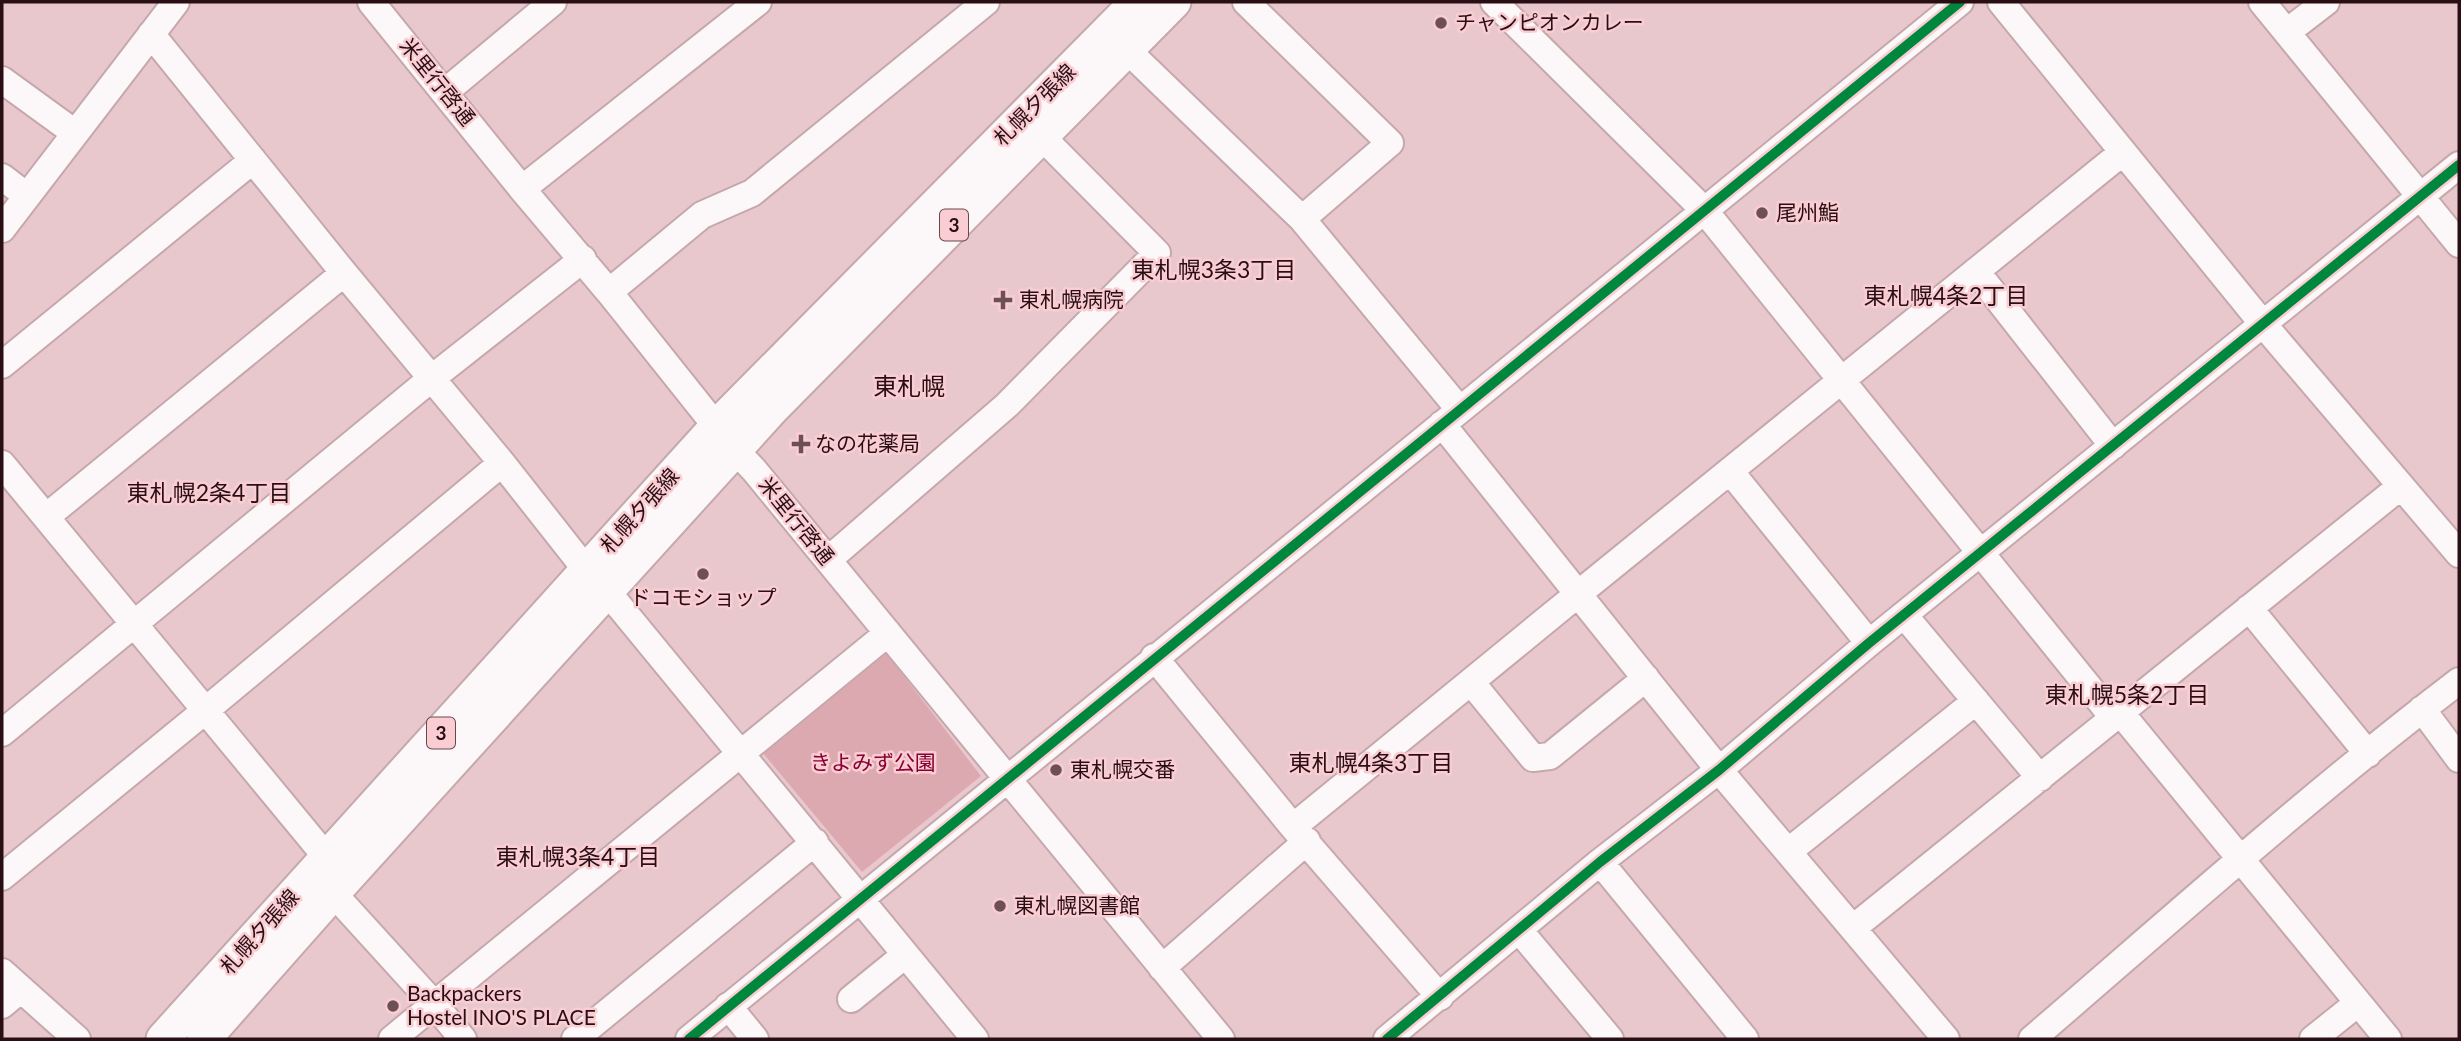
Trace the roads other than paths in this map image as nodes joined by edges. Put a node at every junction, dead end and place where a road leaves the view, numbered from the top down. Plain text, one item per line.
1 (176, 2) edge
2 (371, 2) edge
3 (553, 2) edge
4 (758, 2) edge
5 (986, 2) edge
6 (1137, 2) edge
7 (1174, 2) edge
8 (1246, 2) edge
9 (1494, 2) edge
10 (1960, 2) edge
11 (2001, 2) edge
12 (2262, 2) edge
13 (2326, 2) edge
14 (2287, 32) junction
15 (151, 34) junction
16 (1127, 50) junction
17 (2, 80) edge
18 (445, 92) junction
19 (75, 133) junction
20 (1042, 137) junction
21 (2123, 152) junction
22 (253, 160) junction
23 (2459, 165) edge
24 (2, 177) edge
25 (522, 189) junction
26 (2421, 195) junction
27 (27, 196) junction
28 (1704, 210) junction
29 (1302, 219) junction
30 (2, 229) edge
31 (2459, 244) edge
32 (583, 259) junction
33 (1976, 271) junction
34 (344, 273) junction
35 (609, 292) junction
36 (2263, 324) junction
37 (2, 365) edge
38 (432, 378) junction
39 (1841, 380) junction
40 (1450, 417) junction
41 (726, 438) junction
42 (2112, 446) junction
43 (502, 463) junction
44 (2, 464) edge
45 (1730, 471) junction
46 (2401, 486) junction
47 (46, 517) junction
48 (1981, 553) junction
49 (2459, 554) edge
50 (828, 560) junction
51 (597, 581) junction
52 (1578, 594) junction
53 (2249, 608) junction
54 (1904, 615) junction
55 (135, 624) junction
56 (888, 633) junction
57 (1869, 643) junction
58 (1154, 657) junction
59 (1646, 678) junction
60 (2459, 681) edge
61 (1471, 682) junction
62 (1976, 701) junction
63 (2422, 709) junction
64 (206, 710) junction
65 (2117, 715) junction
66 (2, 733) edge
67 (741, 753) junction
68 (2368, 754) junction
69 (2459, 759) edge
70 (1719, 770) junction
71 (1007, 777) junction
72 (2040, 778) junction
73 (1300, 834) junction
74 (814, 842) junction
75 (1789, 851) junction
76 (328, 859) junction
77 (2240, 861) junction
78 (1600, 862) junction
79 (2, 877) edge
80 (333, 893) junction
81 (861, 900) junction
82 (1853, 928) junction
83 (1519, 930) junction
84 (905, 955) junction
85 (1163, 968) junction
86 (8, 988) edge
87 (1440, 997) junction
88 (851, 999) dead end
89 (2358, 1003) junction
90 (434, 1004) junction
91 (728, 1006) junction
92 (77, 1039) edge
93 (163, 1039) edge
94 (204, 1039) edge
95 (393, 1039) edge
96 (463, 1039) edge
97 (575, 1039) edge
98 (689, 1039) edge
99 (755, 1039) edge
100 (975, 1039) edge
101 (1221, 1039) edge
102 (1387, 1039) edge
103 (1610, 1039) edge
104 (1745, 1039) edge
105 (1946, 1039) edge
106 (2032, 1039) edge
107 (2313, 1039) edge
108 (2388, 1039) edge

1 - 15 street
2 - 18 street, 米里行啓通
3 - 18 street
4 - 25 street
5 - 35 street
6 - 41 main road, 札幌夕張線 / 3
7 - 16 main road, 札幌夕張線 / 3
8 - 29 street
9 - 28 street
10 - 28 street
11 - 21 street
12 - 14 street
13 - 14 street
14 - 26 street
15 - 19 street
15 - 22 street
16 - 20 main road, 札幌夕張線 / 3
16 - 29 street
17 - 19 street
18 - 25 street, 米里行啓通
19 - 27 street
20 - 41 main road, 札幌夕張線 / 3
20 - 50 street
21 - 33 street
21 - 36 street
22 - 34 street
22 - 37 street
23 - 26 street
24 - 27 street
25 - 32 street, 米里行啓通
26 - 31 street
26 - 36 street
27 - 30 street
28 - 39 street
28 - 40 street
29 - 40 street
32 - 35 street, 米里行啓通
32 - 38 street
33 - 39 street
33 - 42 street
34 - 38 street
34 - 47 street
35 - 41 street, 米里行啓通
36 - 42 street
36 - 46 street
38 - 43 street
38 - 55 street
39 - 45 street
39 - 48 street
40 - 52 street
40 - 58 street
41 - 50 street, 米里行啓通
41 - 51 main road, 札幌夕張線 / 3
42 - 48 street
43 - 51 street
43 - 64 street
44 - 47 street
45 - 52 street
45 - 57 street
46 - 49 street
46 - 53 street
47 - 55 street
48 - 54 street
48 - 65 street
50 - 56 street, 米里行啓通
51 - 67 street
51 - 76 main road, 札幌夕張線 / 3
51 - 80 main road, 札幌夕張線 / 3
52 - 59 street
52 - 61 street
53 - 65 street
53 - 68 street
54 - 57 street
54 - 62 street
55 - 64 street
55 - 66 street
56 - 67 street
56 - 71 street, 米里行啓通
57 - 70 street
58 - 71 street
58 - 73 street
59 - 61 street
59 - 70 street
60 - 63 street
61 - 73 street
62 - 72 street
62 - 75 street
63 - 68 street
63 - 69 street
64 - 76 street
64 - 79 street
65 - 72 street
65 - 77 street
67 - 74 street
67 - 90 street
68 - 77 street
70 - 75 street
70 - 78 street
71 - 81 street
71 - 85 street, 米里行啓通
72 - 82 street
73 - 85 street
73 - 87 street
74 - 81 street
74 - 97 street
75 - 82 street
76 - 93 main road, 札幌夕張線 / 3
77 - 89 street
77 - 106 street
78 - 83 street
78 - 104 street
80 - 90 street
80 - 94 main road, 札幌夕張線 / 3
81 - 84 street
81 - 91 street
82 - 105 street
83 - 87 street
83 - 103 street
84 - 88 street
84 - 100 street
85 - 101 street, 米里行啓通
86 - 92 street
87 - 102 street
89 - 107 street
89 - 108 street
90 - 95 street
90 - 96 street
91 - 98 street
91 - 99 street

